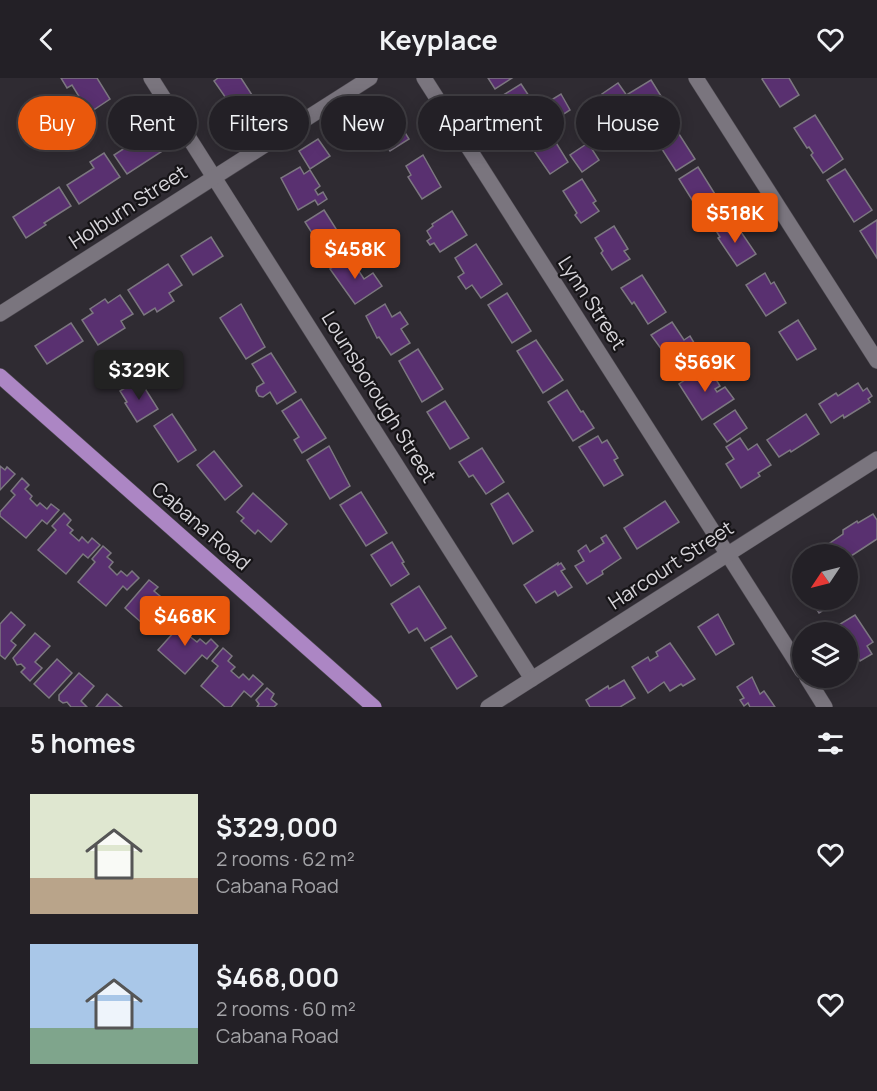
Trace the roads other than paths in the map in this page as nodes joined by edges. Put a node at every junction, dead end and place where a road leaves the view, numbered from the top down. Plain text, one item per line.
1 (151, 78) edge
2 (370, 78) edge
3 (424, 78) edge
4 (696, 78) edge
5 (214, 178) junction
6 (0, 314) edge
7 (877, 361) edge
8 (0, 376) edge
9 (877, 459) edge
10 (728, 554) junction
11 (792, 655) edge
12 (532, 679) junction
13 (813, 688) edge
14 (374, 707) edge
15 (488, 707) edge
16 (825, 707) edge

1 - 5 street, Lounsborough Street
2 - 5 street, Holburn Street
3 - 10 street, Lynn Street
4 - 7 street
5 - 6 street, Holburn Street
5 - 12 street, Lounsborough Street
8 - 14 main road, Cabana Road
9 - 10 street, Harcourt Street
10 - 11 street, Lynn Street
10 - 12 street, Harcourt Street
12 - 15 street, Harcourt Street
13 - 16 street

